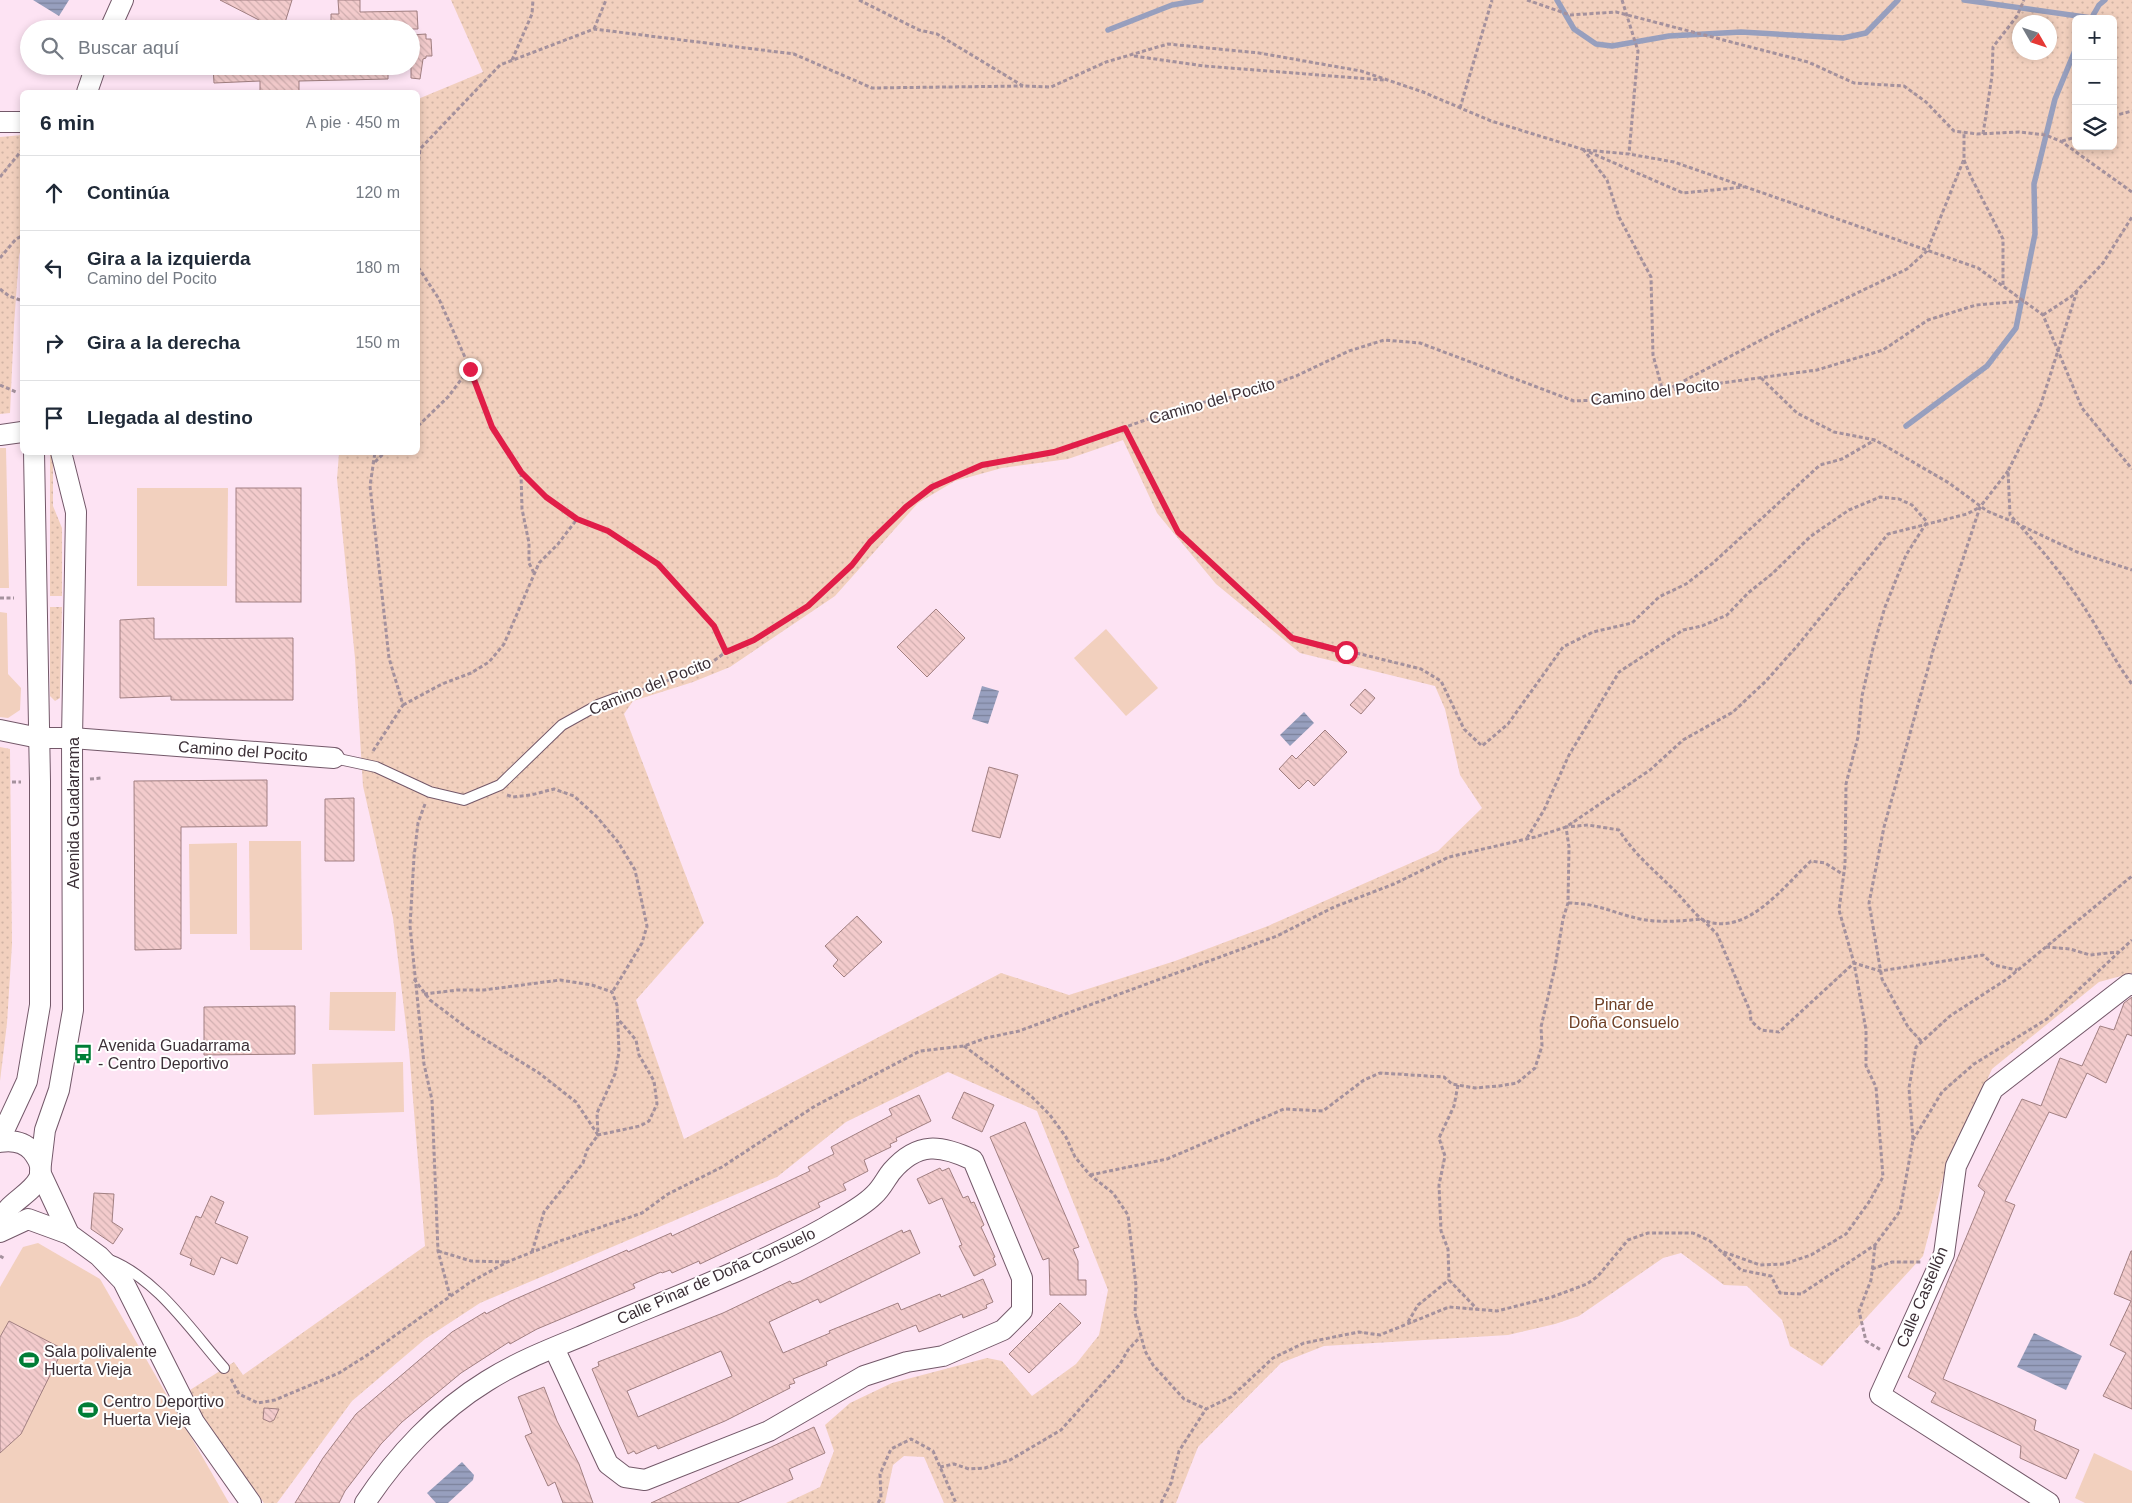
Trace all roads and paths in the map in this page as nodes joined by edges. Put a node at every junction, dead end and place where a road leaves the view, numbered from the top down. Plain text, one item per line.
1 (123, 0) edge
2 (127, 0) edge
3 (533, 0) edge
4 (606, 0) edge
5 (859, 0) edge
6 (1492, 0) edge
7 (1527, 0) edge
8 (1622, 0) edge
9 (2024, 0) edge
10 (1626, 14) junction
11 (113, 20) edge
12 (114, 20) edge
13 (594, 29) junction
14 (1130, 55) junction
15 (512, 60) junction
16 (93, 75) edge
17 (1390, 80) junction
18 (1023, 86) junction
19 (88, 90) edge
20 (1460, 108) junction
21 (2132, 111) edge
22 (2117, 115) edge
23 (0, 122) edge
24 (20, 122) edge
25 (1964, 132) junction
26 (1983, 134) junction
27 (2072, 138) edge
28 (2062, 142) junction
29 (1582, 149) junction
30 (420, 150) edge
31 (20, 152) edge
32 (1629, 154) junction
33 (1964, 159) junction
34 (0, 177) edge
35 (1747, 187) junction
36 (2132, 192) edge
37 (2132, 217) edge
38 (20, 237) edge
39 (1927, 251) junction
40 (0, 258) edge
41 (420, 270) edge
42 (2003, 286) junction
43 (0, 288) edge
44 (2077, 291) junction
45 (20, 300) dead end
46 (2024, 301) junction
47 (2044, 315) junction
48 (2058, 350) junction
49 (470, 369) junction
50 (1760, 378) junction
51 (0, 385) edge
52 (16, 392) dead end
53 (1663, 392) junction
54 (420, 424) edge
55 (1125, 428) junction
56 (20, 432) edge
57 (0, 435) edge
58 (1875, 440) junction
59 (34, 455) edge
60 (62, 455) edge
61 (375, 455) edge
62 (382, 455) edge
63 (374, 462) junction
64 (2132, 469) edge
65 (2008, 471) junction
66 (521, 472) junction
67 (1980, 507) junction
68 (577, 519) junction
69 (1927, 522) junction
70 (2018, 524) junction
71 (2132, 570) edge
72 (534, 574) junction
73 (0, 598) edge
74 (14, 598) dead end
75 (726, 652) junction
76 (2132, 684) edge
77 (617, 698) joint
78 (403, 704) junction
79 (0, 730) edge
80 (39, 738) junction
81 (72, 738) junction
82 (373, 751) dead end
83 (334, 758) joint
84 (490, 790) junction
85 (430, 792) junction
86 (1566, 827) junction
87 (1527, 838) junction
88 (1844, 874) junction
89 (2132, 876) edge
90 (1568, 903) junction
91 (1702, 919) junction
92 (2132, 940) edge
93 (2046, 947) junction
94 (2118, 952) junction
95 (1854, 963) junction
96 (2018, 970) junction
97 (1880, 971) junction
98 (414, 978) junction
99 (2132, 985) edge
100 (613, 991) dead end
101 (424, 994) dead end
102 (618, 1019) dead end
103 (1921, 1042) junction
104 (964, 1046) junction
105 (1458, 1085) junction
106 (598, 1135) junction
107 (1913, 1140) junction
108 (0, 1141) edge
109 (40, 1172) junction
110 (1090, 1175) junction
111 (0, 1199) edge
112 (21, 1199) junction
113 (0, 1223) edge
114 (0, 1232) edge
115 (70, 1234) junction
116 (1875, 1245) junction
117 (1721, 1250) junction
118 (438, 1251) junction
119 (532, 1252) junction
120 (0, 1256) edge
121 (99, 1256) junction
122 (5, 1259) dead end
123 (507, 1262) junction
124 (1938, 1267) junction
125 (1872, 1269) junction
126 (1449, 1280) junction
127 (450, 1296) junction
128 (1478, 1310) junction
129 (1407, 1322) junction
130 (1141, 1336) junction
131 (554, 1348) junction
132 (1896, 1359) junction
133 (224, 1368) joint
134 (1206, 1409) junction
135 (940, 1468) junction
136 (251, 1503) edge
137 (365, 1503) edge
138 (878, 1503) edge
139 (956, 1503) edge
140 (1160, 1503) edge
141 (2049, 1503) edge

1 - 11 street
2 - 12 street
3 - 15 path
4 - 13 path
5 - 18 path
6 - 20 path
7 - 10 path
8 - 10 path
9 - 26 path
10 - 25 path
10 - 32 path
13 - 15 path
13 - 18 path
14 - 17 path
14 - 17 path
14 - 18 path
15 - 30 path
16 - 19 street
17 - 20 path
20 - 29 path
21 - 22 path
23 - 24 street
25 - 26 path
25 - 33 path
26 - 28 path
27 - 28 path
28 - 36 path
29 - 32 path
29 - 35 path
29 - 53 path
31 - 34 path
32 - 35 path
33 - 39 path
33 - 42 path
35 - 39 path
37 - 44 path
38 - 40 path
39 - 42 path
39 - 53 path
41 - 49 path
42 - 46 path
43 - 45 path
44 - 47 path
44 - 48 path
46 - 47 path
46 - 50 path, Camino del Pocito
47 - 48 path
48 - 64 path
48 - 65 path
49 - 54 path
49 - 66 path
50 - 53 path, Camino del Pocito
50 - 58 path
51 - 52 path
53 - 55 path, Camino del Pocito
55 - 58 path
55 - 75 path, Camino del Pocito
56 - 57 street
58 - 67 path
59 - 80 street, Avenida Guadarrama
60 - 81 street, Avenida Guadarrama
61 - 63 path
62 - 63 path
63 - 78 path
65 - 67 path
65 - 70 path
66 - 68 path
66 - 72 path
67 - 69 path
67 - 70 path
67 - 97 path
68 - 72 path
68 - 75 path
69 - 86 path
69 - 87 path
69 - 88 path
70 - 71 path
70 - 76 path
72 - 78 path
73 - 74 path
75 - 77 path, Camino del Pocito
77 - 84 lane, Camino del Pocito
78 - 82 path
79 - 80 street, Camino del Pocito
80 - 81 street, Camino del Pocito
80 - 108 street, Avenida Guadarrama
81 - 83 street, Camino del Pocito
81 - 109 street, Avenida Guadarrama
83 - 85 lane, Camino del Pocito
84 - 85 lane, Camino del Pocito
84 - 100 path
85 - 98 path
86 - 87 path
86 - 90 path
86 - 91 path
87 - 104 path
88 - 91 path
88 - 95 path
89 - 93 path
90 - 91 path
90 - 105 path
91 - 95 path
92 - 94 path
93 - 94 path
93 - 96 path
94 - 107 path
95 - 97 path
95 - 117 path
96 - 97 path
96 - 103 path
97 - 103 path
98 - 106 path
98 - 118 path
99 - 124 street, Calle Castellón
101 - 106 path
102 - 106 path
103 - 107 path
104 - 110 path
104 - 119 path
105 - 110 path
105 - 126 path
106 - 119 path
107 - 116 path
108 - 109 street
109 - 112 street
109 - 115 street
110 - 130 path
111 - 112 street
112 - 113 street
114 - 115 street
115 - 121 street
116 - 117 path
116 - 125 path
117 - 128 path
118 - 123 path
118 - 127 path
119 - 123 path
120 - 122 path
121 - 133 lane
121 - 136 street
123 - 127 path
124 - 125 path
124 - 132 street, Calle Castellón
125 - 132 path
126 - 128 path
126 - 129 path
127 - 133 path
128 - 129 path
129 - 134 path
130 - 134 path
130 - 135 path
131 - 131 street, Calle Pinar de Doña Consuelo
131 - 137 street, Calle Pinar de Doña Consuelo
132 - 141 street, Calle Castellón
134 - 140 path
135 - 138 path
135 - 139 path

